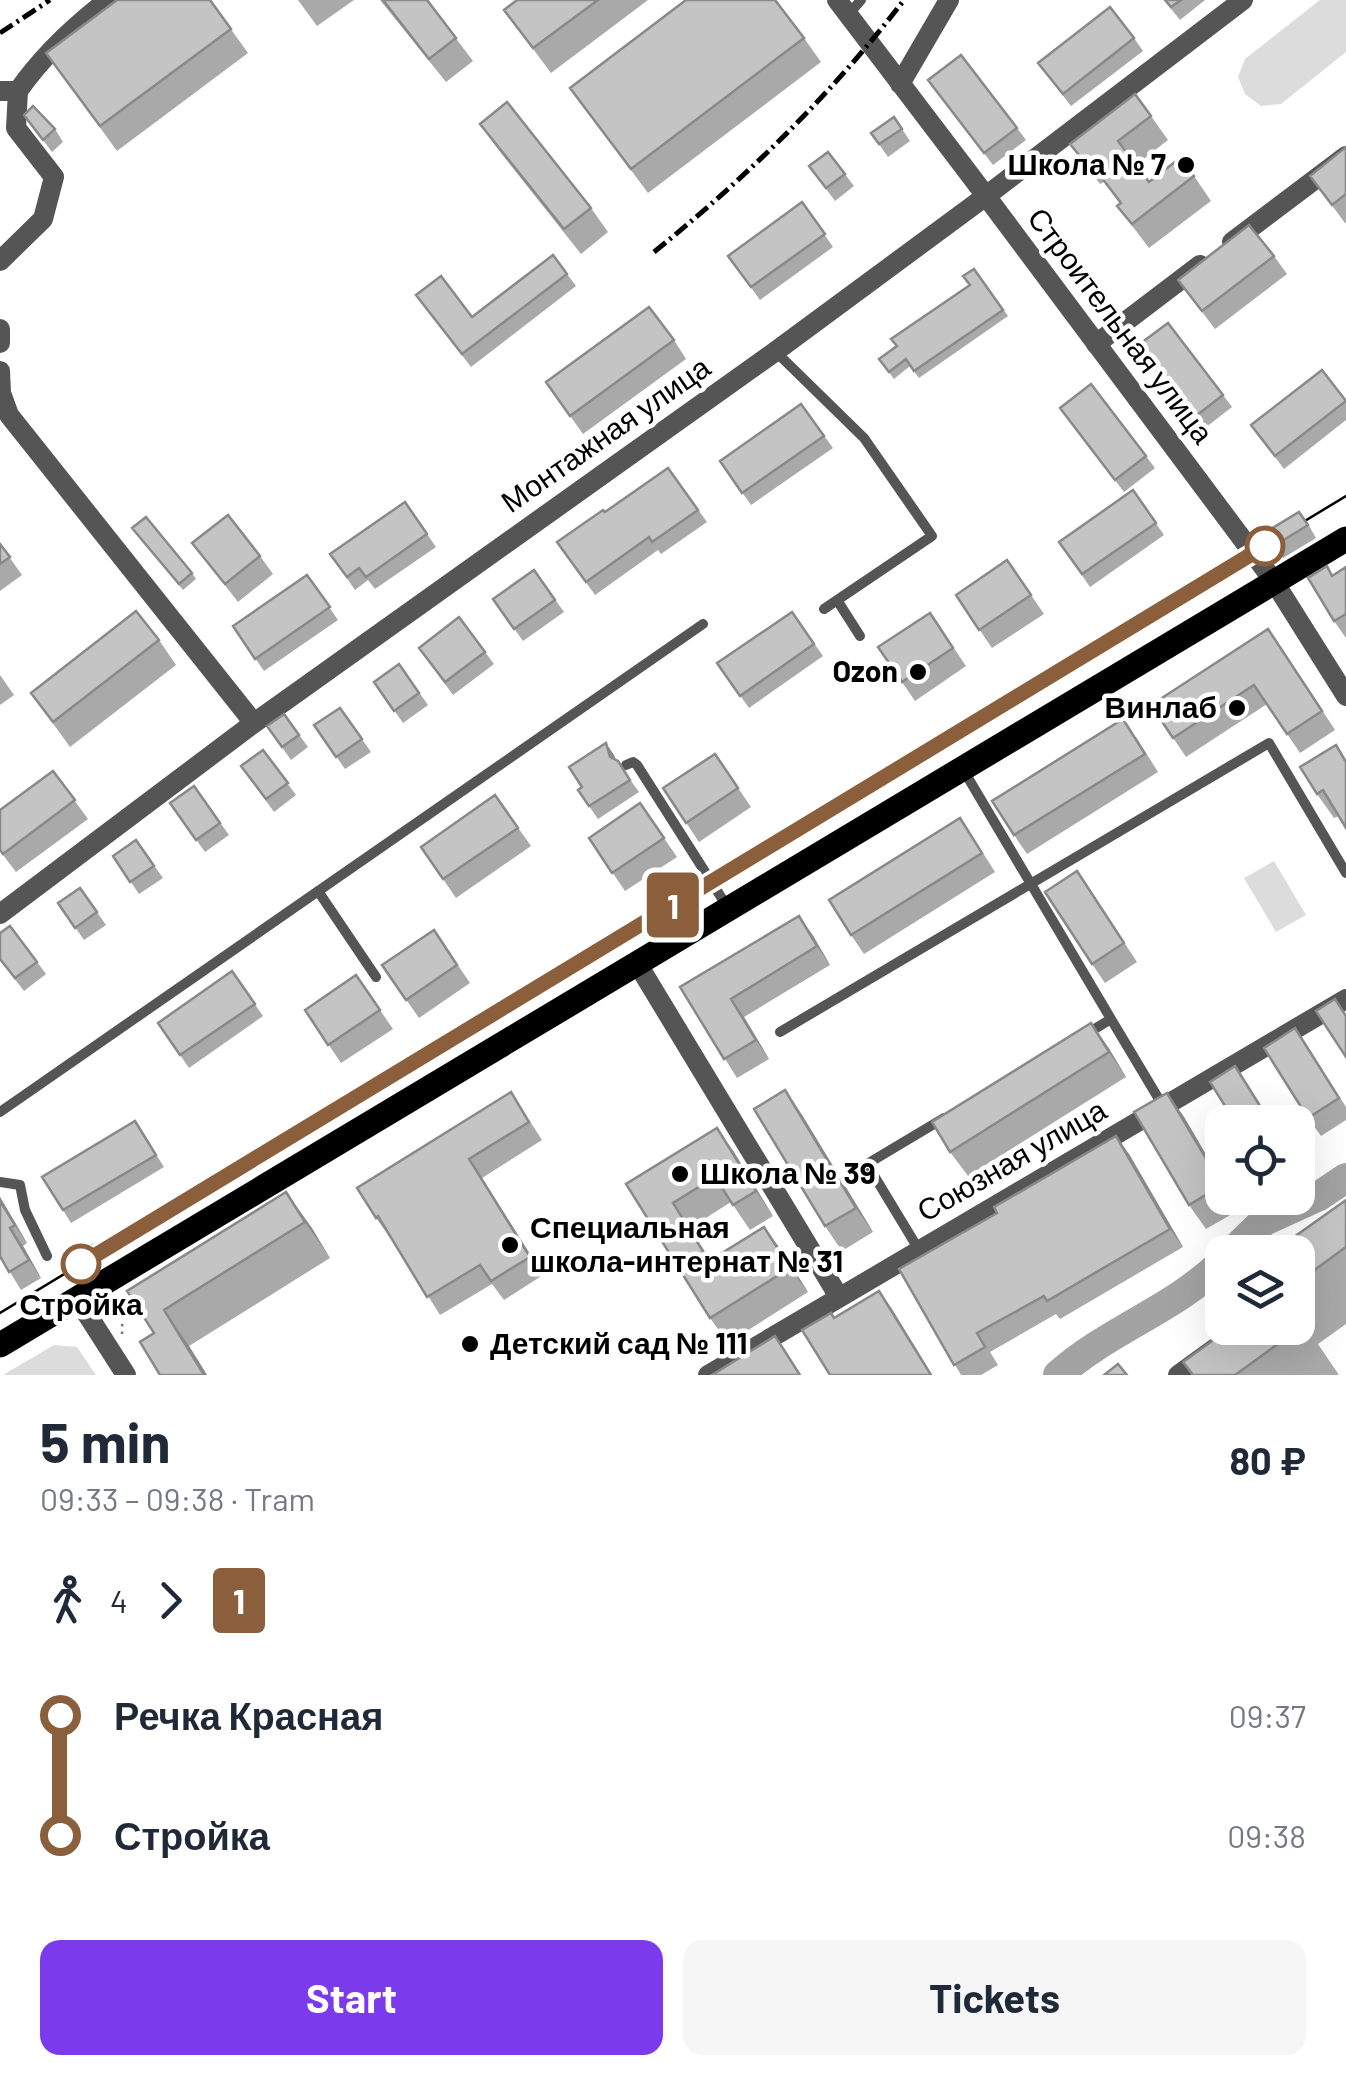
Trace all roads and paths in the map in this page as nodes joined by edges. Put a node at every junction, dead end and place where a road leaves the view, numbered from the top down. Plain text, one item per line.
1 (108, 0) edge
2 (948, 0) edge
3 (1243, 0) edge
4 (849, 5) edge
5 (900, 84) junction
6 (9, 91) edge
7 (1346, 156) edge
8 (986, 196) junction
9 (0, 260) edge
10 (0, 329) edge
11 (0, 343) edge
12 (1096, 344) junction
13 (776, 351) junction
14 (0, 371) edge
15 (1346, 540) edge
16 (1273, 580) junction
17 (837, 600) junction
18 (824, 609) dead end
19 (703, 624) dead end
20 (860, 636) dead end
21 (1346, 696) edge
22 (254, 723) junction
23 (626, 765) edge
24 (962, 768) junction
25 (1346, 873) edge
26 (1031, 884) junction
27 (318, 891) junction
28 (728, 908) junction
29 (0, 914) edge
30 (637, 963) junction
31 (376, 977) dead end
32 (1346, 999) edge
33 (1112, 1019) junction
34 (780, 1032) dead end
35 (1079, 1038) edge
36 (1163, 1106) junction
37 (0, 1112) edge
38 (948, 1116) edge
39 (0, 1183) edge
40 (92, 1244) dead end
41 (918, 1250) junction
42 (47, 1256) dead end
43 (114, 1278) junction
44 (839, 1298) junction
45 (78, 1300) junction
46 (0, 1345) edge
47 (123, 1345) dead end
48 (1219, 1345) edge
49 (126, 1375) edge
50 (708, 1375) edge
51 (1178, 1375) edge

1 - 6 street
2 - 5 street
3 - 8 street, Монтажная улица
4 - 5 street, Строительная улица
5 - 8 street, Строительная улица
6 - 9 street
7 - 12 street
8 - 12 street, Строительная улица
8 - 13 street, Монтажная улица
10 - 11 street
12 - 16 street, Строительная улица
13 - 17 lane
13 - 22 street, Монтажная улица
14 - 22 street
15 - 16 main road
16 - 21 street, Строительная улица
16 - 24 main road
17 - 18 lane
17 - 20 lane
19 - 27 lane
22 - 29 street, Монтажная улица
23 - 28 lane
24 - 26 lane
24 - 28 main road
25 - 26 lane
26 - 33 lane
26 - 34 lane
27 - 31 lane
27 - 37 lane
28 - 30 main road
30 - 43 main road
30 - 44 street
32 - 36 street, Союзная улица
33 - 35 lane
33 - 36 lane
36 - 41 street, Союзная улица
38 - 41 lane
39 - 42 lane
40 - 43 path
41 - 44 street, Союзная улица
43 - 45 main road
43 - 47 path
44 - 50 street, Союзная улица
45 - 46 main road
45 - 49 street
48 - 51 street

